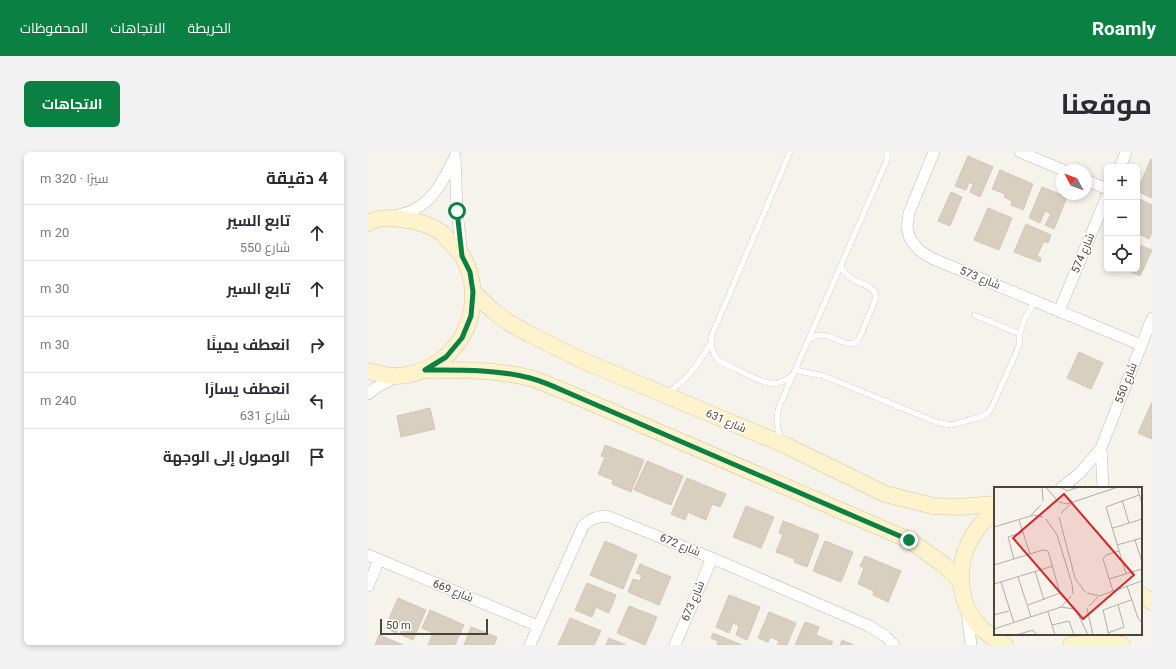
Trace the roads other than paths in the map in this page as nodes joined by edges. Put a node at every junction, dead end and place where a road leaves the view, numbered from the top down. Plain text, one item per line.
1 (790, 152) edge
2 (887, 152) edge
3 (934, 152) edge
4 (1020, 152) edge
5 (1126, 152) edge
6 (456, 154) edge
7 (1121, 164) edge
8 (1056, 167) edge
9 (1092, 182) edge
10 (1104, 187) edge
11 (1105, 200) edge
12 (390, 218) junction
13 (369, 222) edge
14 (462, 256) junction
15 (841, 266) junction
16 (473, 292) junction
17 (1035, 301) junction
18 (1059, 311) junction
19 (974, 314) dead end
20 (1152, 318) edge
21 (1020, 334) junction
22 (808, 340) junction
23 (711, 343) junction
24 (1141, 345) junction
25 (425, 370) junction
26 (368, 372) edge
27 (794, 372) junction
28 (396, 376) junction
29 (368, 394) edge
30 (664, 395) junction
31 (785, 445) junction
32 (1101, 448) junction
33 (1062, 487) edge
34 (1103, 487) edge
35 (994, 504) edge
36 (994, 513) edge
37 (368, 555) edge
38 (712, 558) junction
39 (379, 560) junction
40 (961, 582) junction
41 (368, 586) edge
42 (1142, 596) edge
43 (1152, 602) edge
44 (966, 604) junction
45 (538, 626) junction
46 (1085, 635) edge
47 (530, 645) edge
48 (675, 645) edge
49 (894, 645) edge
50 (971, 645) edge
51 (1005, 645) edge
52 (1070, 645) edge
53 (1122, 645) edge

1 - 23 lane
2 - 15 lane
3 - 17 street, شارع 573
4 - 8 street
5 - 7 street
6 - 12 street
6 - 14 street
9 - 10 street
11 - 18 street, شارع 574
12 - 13 main road
12 - 14 main road
14 - 16 main road
15 - 22 lane
15 - 22 lane
16 - 25 main road
16 - 30 main road, شارع 631
17 - 18 street, شارع 573
17 - 21 lane
18 - 24 street, شارع 573
19 - 21 lane
20 - 24 street, شارع 550
21 - 27 lane
22 - 27 lane
23 - 27 lane
23 - 30 lane
24 - 32 street, شارع 550
25 - 28 main road
25 - 40 main road
26 - 28 main road
27 - 31 lane
28 - 29 street
30 - 31 main road, شارع 631
31 - 35 main road, شارع 631
32 - 33 street, شارع 550
32 - 34 street, شارع 550
36 - 40 main road
37 - 39 street, شارع 669
38 - 45 street, شارع 672
38 - 48 street, شارع 673
38 - 49 street, شارع 672
39 - 41 street
39 - 45 street, شارع 669
40 - 44 main road
42 - 43 main road
44 - 50 street
44 - 51 main road
45 - 47 street, شارع 672
46 - 52 main road
52 - 53 main road

